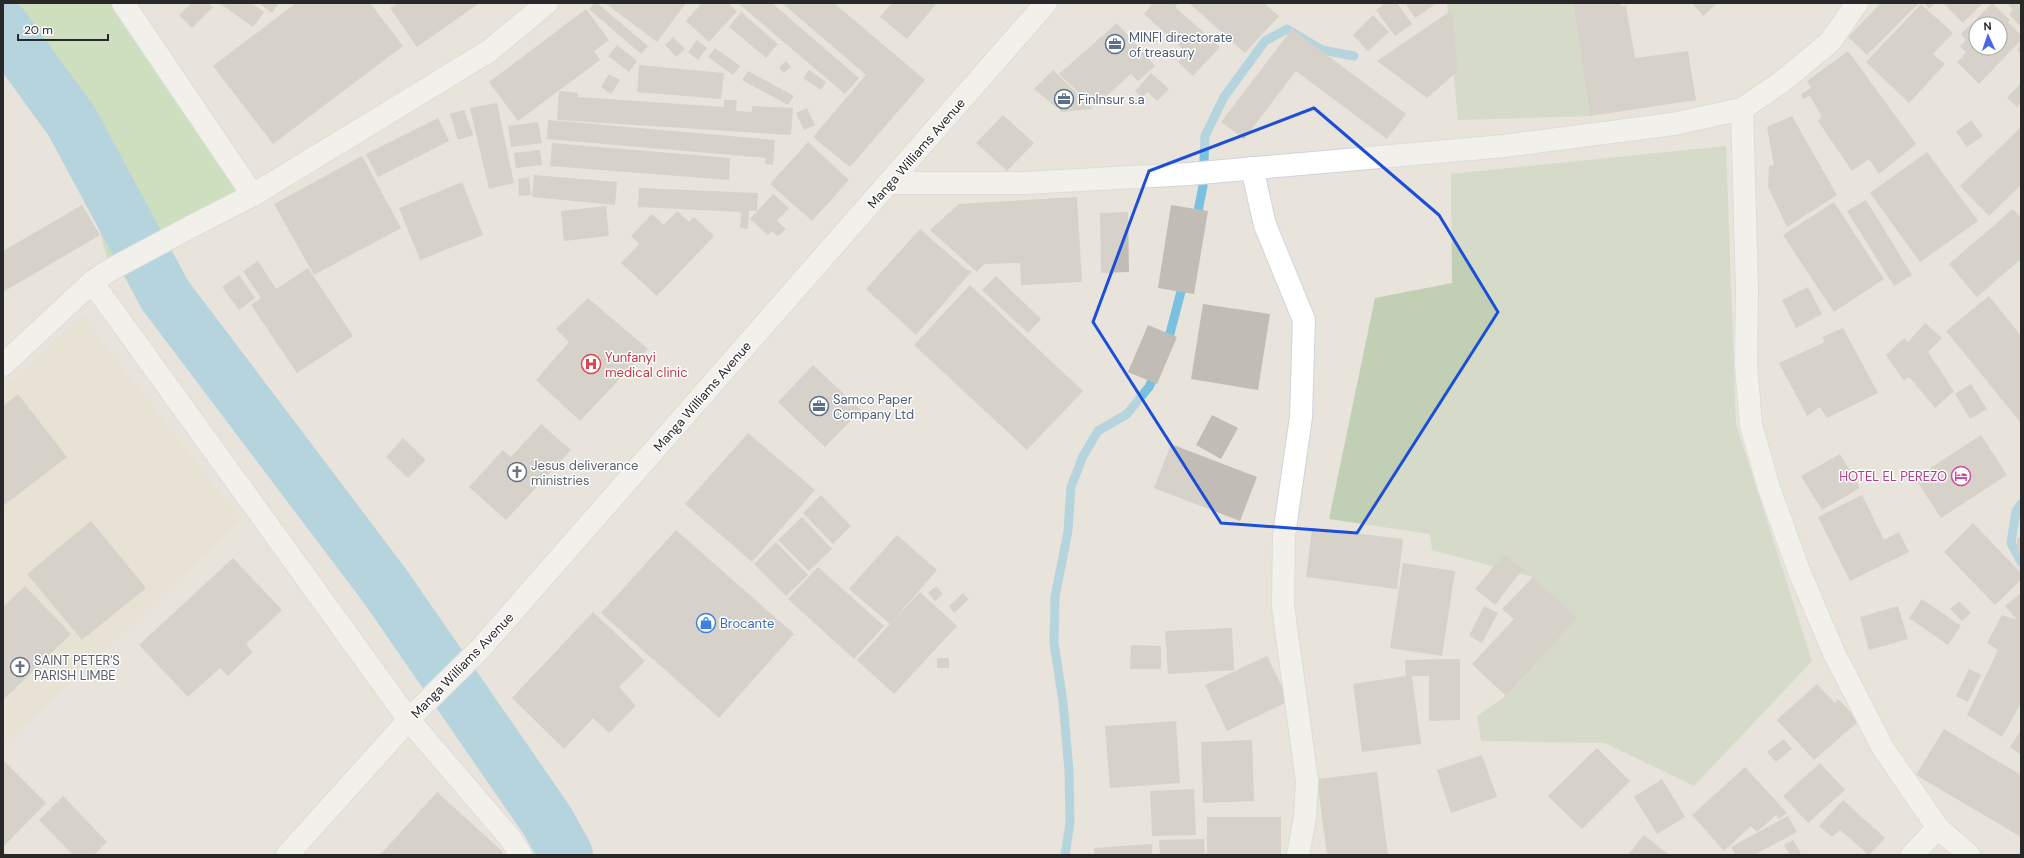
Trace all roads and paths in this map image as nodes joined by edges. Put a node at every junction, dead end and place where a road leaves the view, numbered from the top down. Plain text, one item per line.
1 (122, 3) edge
2 (548, 3) edge
3 (1046, 3) edge
4 (1857, 3) edge
5 (1742, 109) junction
6 (1252, 168) junction
7 (890, 183) junction
8 (254, 195) junction
9 (92, 282) junction
10 (3, 365) edge
11 (412, 717) junction
12 (1938, 828) junction
13 (286, 855) edge
14 (521, 855) edge
15 (1298, 855) edge
16 (1912, 855) edge
17 (1969, 855) edge

1 - 8 street
2 - 8 street
3 - 7 street, Manga Williams Avenue
4 - 5 street
5 - 6 street
5 - 12 street
6 - 7 street
6 - 15 street
7 - 11 street, Manga Williams Avenue
8 - 9 street
9 - 10 street
9 - 11 street
11 - 13 street, Manga Williams Avenue
11 - 14 street
12 - 16 street
12 - 17 street

